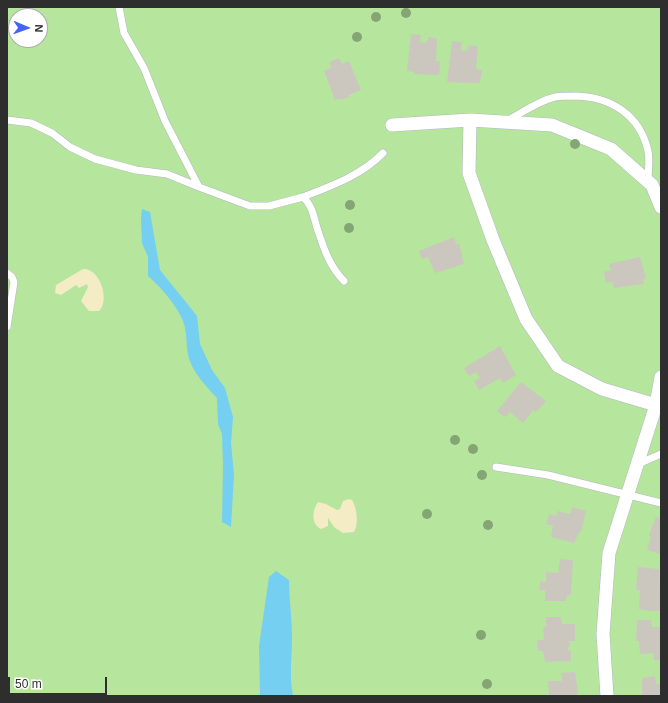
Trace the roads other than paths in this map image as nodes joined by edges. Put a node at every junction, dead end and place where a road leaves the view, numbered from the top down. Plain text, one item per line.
1 (119, 7) edge
2 (7, 120) edge
3 (470, 120) junction
4 (504, 122) junction
5 (392, 125) dead end
6 (383, 153) dead end
7 (648, 182) junction
8 (199, 187) junction
9 (303, 197) junction
10 (661, 207) edge
11 (7, 273) edge
12 (344, 281) dead end
13 (7, 327) edge
14 (661, 377) edge
15 (656, 405) junction
16 (661, 454) edge
17 (638, 464) junction
18 (496, 467) dead end
19 (628, 495) junction
20 (661, 503) edge
21 (608, 696) edge

1 - 8 lane
2 - 8 lane
3 - 4 street
3 - 5 street
3 - 15 street
4 - 7 street
4 - 7 lane
6 - 9 lane
7 - 10 street
8 - 9 lane
9 - 12 lane
11 - 13 lane
14 - 15 street
15 - 17 street
16 - 17 lane
17 - 19 street
18 - 19 lane
19 - 20 lane
19 - 21 street

